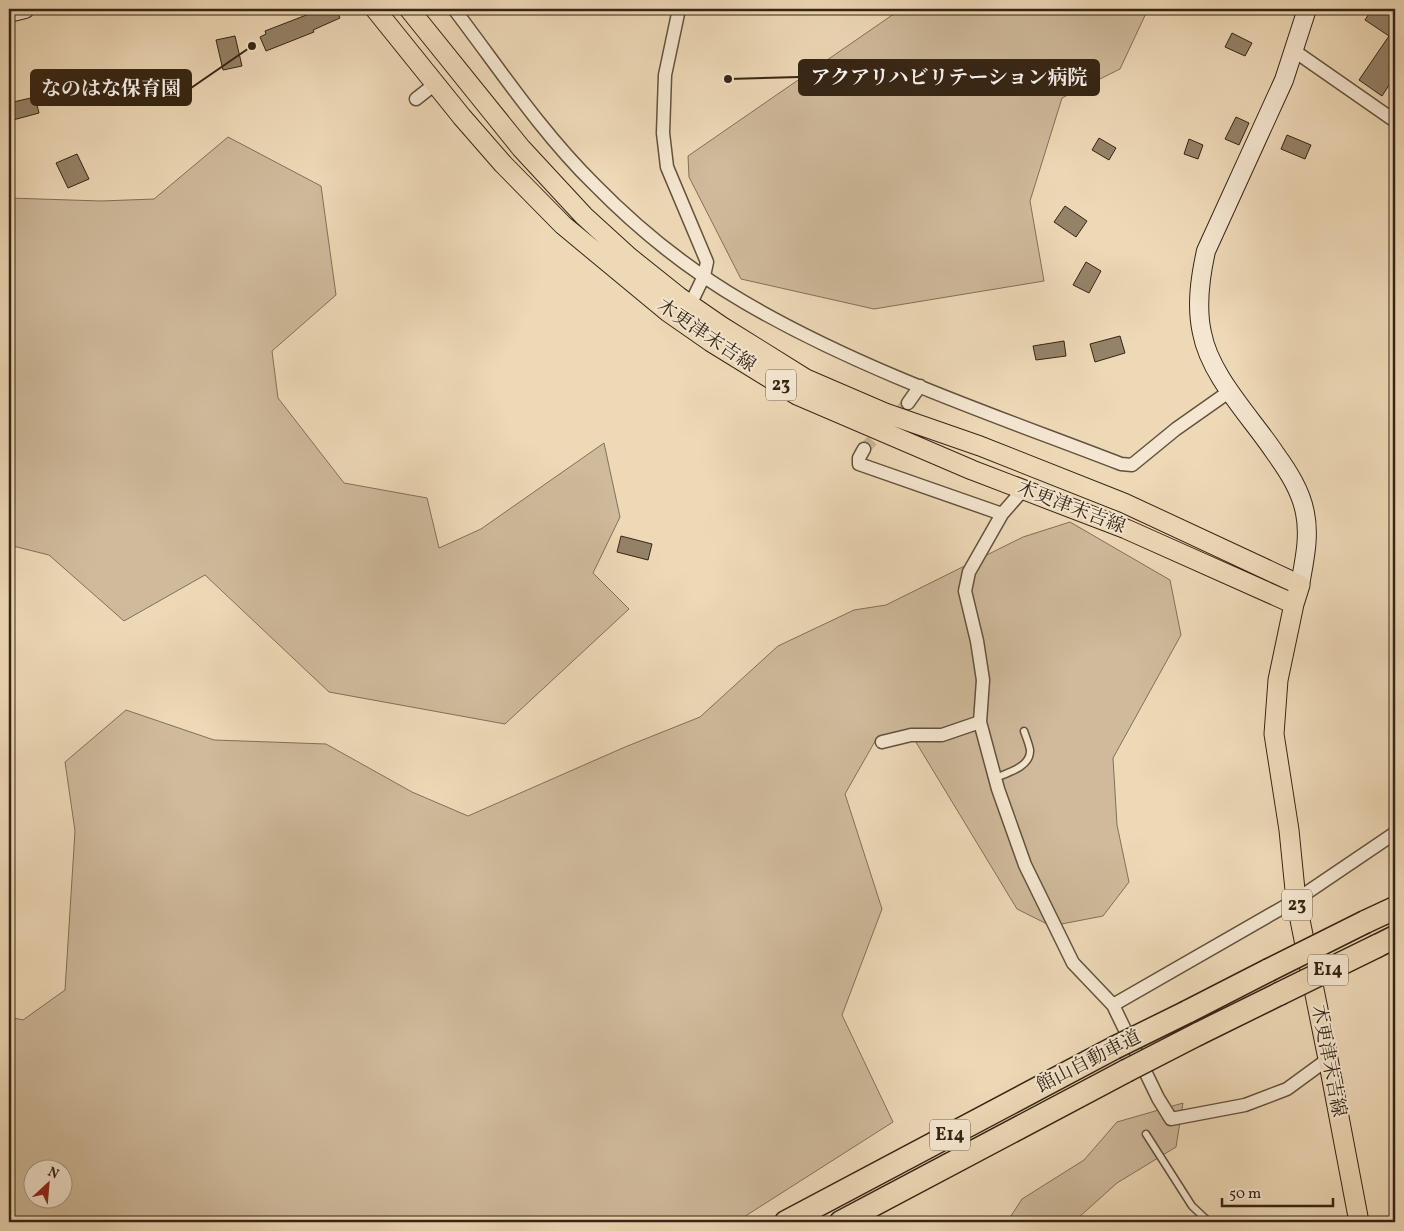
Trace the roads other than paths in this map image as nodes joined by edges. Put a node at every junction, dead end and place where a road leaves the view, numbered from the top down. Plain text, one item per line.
1 (25, 9) edge
2 (375, 9) edge
3 (409, 9) edge
4 (454, 9) edge
5 (679, 9) edge
6 (1307, 9) edge
7 (9, 13) edge
8 (1293, 50) junction
9 (435, 84) junction
10 (416, 99) dead end
11 (1395, 121) edge
12 (704, 276) junction
13 (690, 304) junction
14 (920, 386) junction
15 (1230, 391) junction
16 (908, 403) tunnel mouth
17 (864, 449) dead end
18 (1023, 490) junction
19 (1002, 514) junction
20 (1300, 585) junction
21 (1294, 604) junction
22 (980, 722) junction
23 (1024, 731) dead end
24 (882, 742) dead end
25 (995, 778) junction
26 (1395, 833) edge
27 (1296, 900) junction
28 (1395, 908) edge
29 (1386, 941) edge
30 (1112, 1004) junction
31 (1328, 1060) junction
32 (1146, 1134) dead end
33 (786, 1222) edge
34 (841, 1222) edge
35 (1210, 1222) edge
36 (1359, 1222) edge

1 - 7 street
2 - 9 main road, 木更津末吉線 / 23
3 - 13 main road, 木更津末吉線 / 23
4 - 12 street
5 - 12 street
6 - 8 street
8 - 11 street
8 - 15 street
9 - 10 street
9 - 18 main road, 木更津末吉線 / 23
12 - 13 street
12 - 14 street
13 - 20 main road, 木更津末吉線 / 23
14 - 15 street
14 - 16 street
15 - 20 street
17 - 19 street
18 - 19 street
18 - 21 main road, 木更津末吉線 / 23
19 - 22 street
20 - 21 main road, 木更津末吉線 / 23
21 - 27 main road, 木更津末吉線 / 23
22 - 24 street
22 - 25 street
23 - 25 lane
25 - 30 street
26 - 27 street
27 - 30 street
27 - 31 main road, 木更津末吉線 / 23
28 - 33 highway, 館山自動車道 / E14, bridge
29 - 34 highway, 館山自動車道 / E14, bridge
30 - 31 street
31 - 36 main road, 木更津末吉線 / 23
32 - 35 lane

